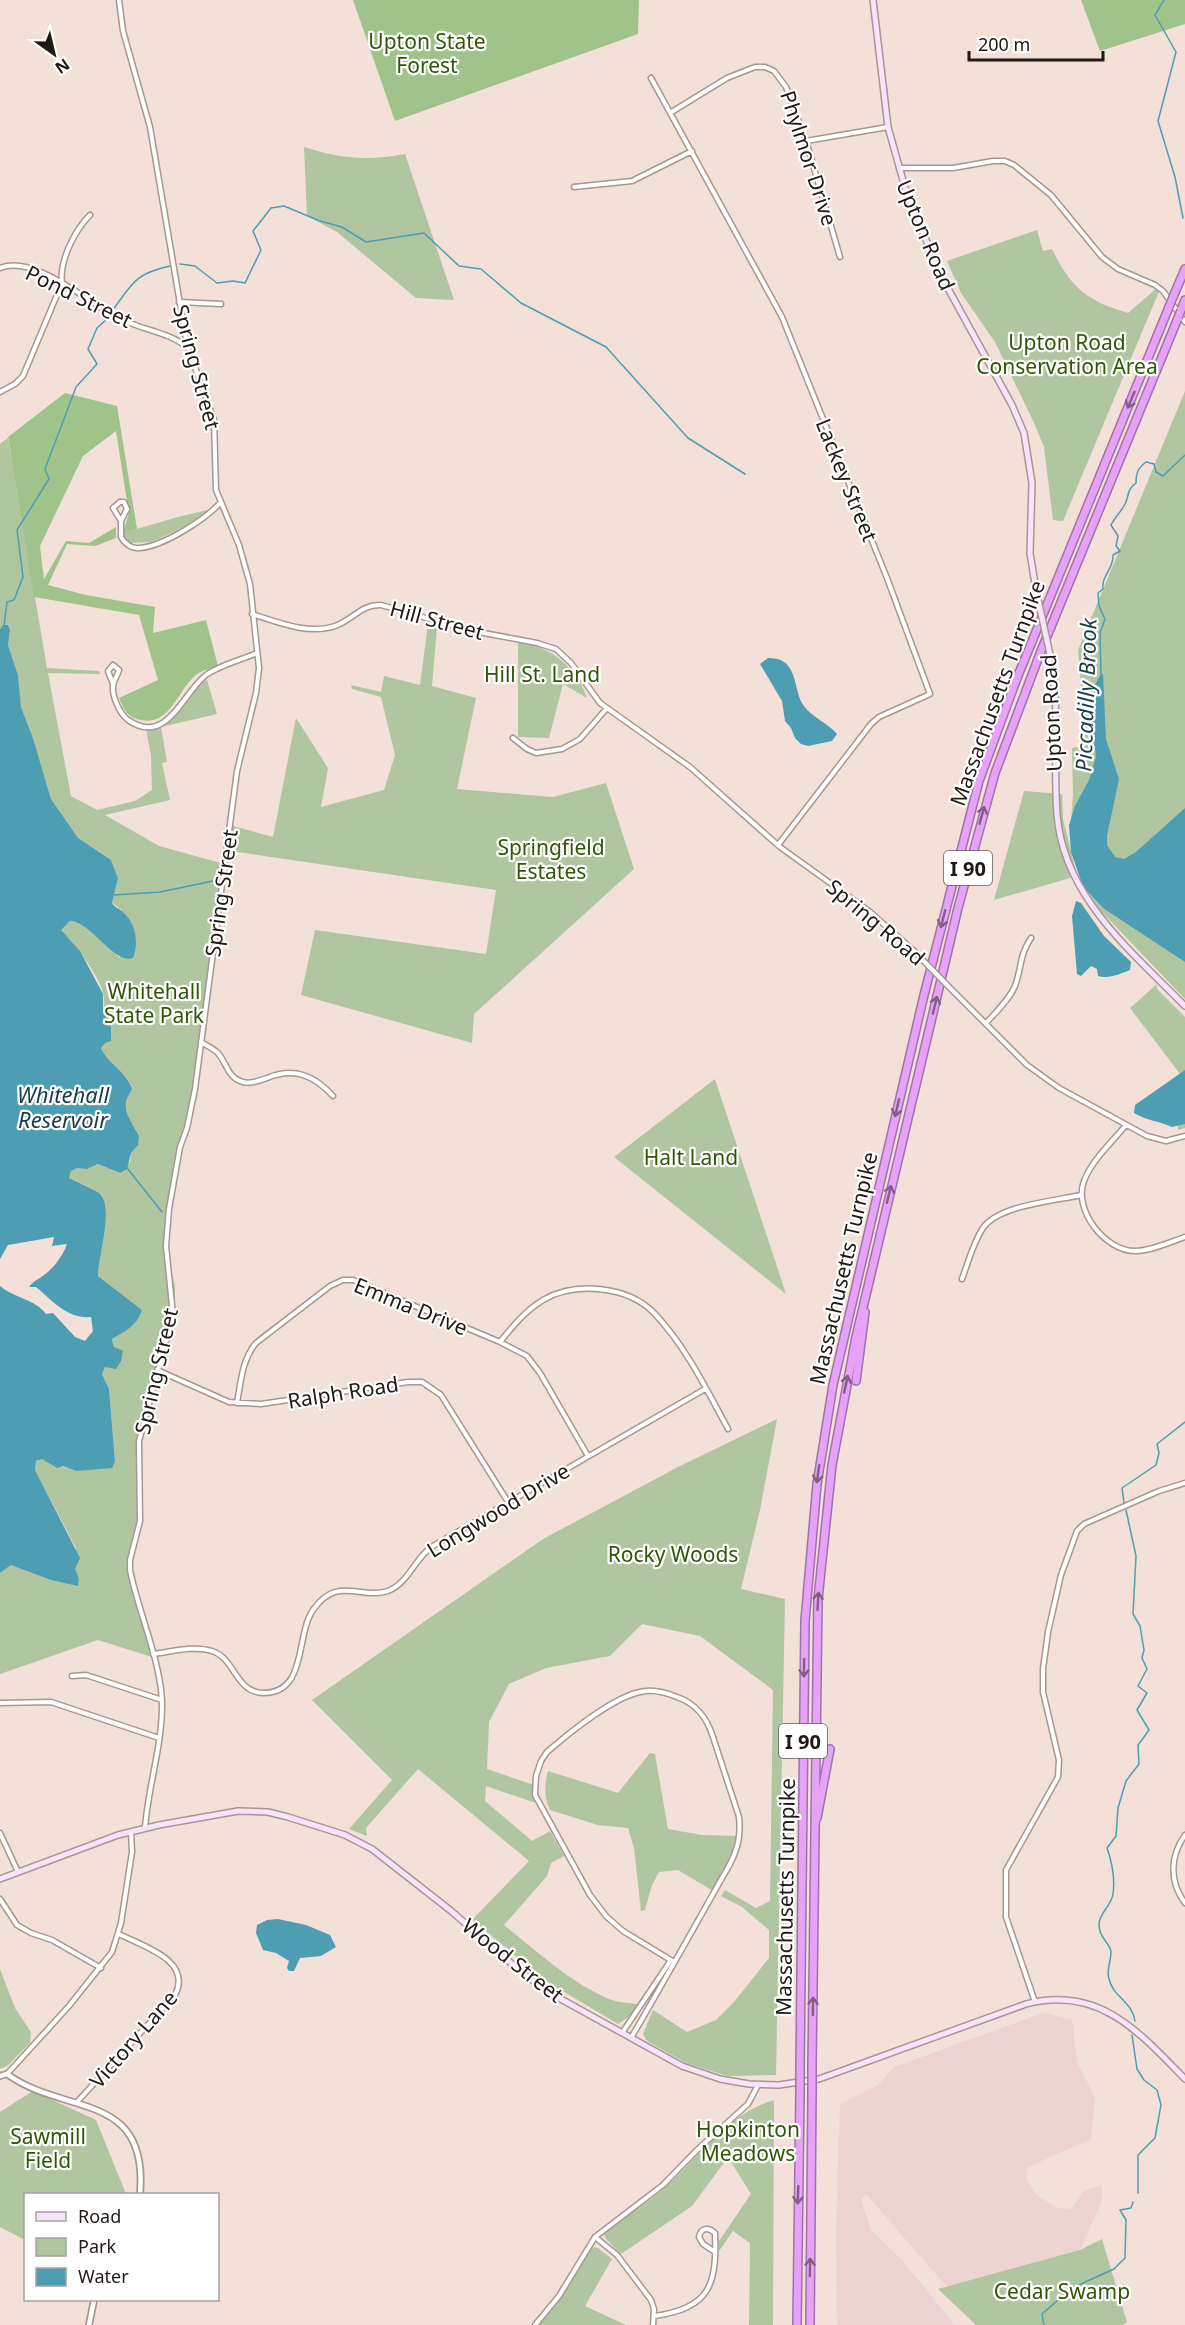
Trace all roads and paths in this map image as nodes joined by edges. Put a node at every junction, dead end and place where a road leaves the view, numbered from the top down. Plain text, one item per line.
1 (119, 0) edge
2 (873, 0) edge
3 (651, 78) dead end
4 (670, 113) junction
5 (888, 127) junction
6 (806, 141) junction
7 (692, 151) junction
8 (898, 168) junction
9 (574, 187) dead end
10 (90, 215) dead end
11 (840, 257) dead end
12 (0, 268) edge
13 (1185, 269) edge
14 (62, 283) junction
15 (1185, 300) edge
16 (179, 302) junction
17 (221, 304) dead end
18 (1185, 322) edge
19 (188, 349) junction
20 (0, 392) edge
21 (221, 501) junction
22 (121, 521) junction
23 (252, 614) junction
24 (257, 653) junction
25 (580, 676) joint
26 (113, 684) dead end
27 (607, 708) junction
28 (513, 738) dead end
29 (778, 845) junction
30 (1031, 938) dead end
31 (1185, 1006) edge
32 (986, 1023) junction
33 (201, 1042) junction
34 (333, 1096) dead end
35 (1126, 1125) junction
36 (1185, 1136) edge
37 (1082, 1195) junction
38 (1185, 1237) edge
39 (870, 1277) junction
40 (962, 1279) dead end
41 (500, 1342) junction
42 (157, 1370) junction
43 (856, 1381) dead end
44 (705, 1389) junction
45 (237, 1403) junction
46 (728, 1429) dead end
47 (588, 1456) junction
48 (1185, 1483) edge
49 (508, 1502) junction
50 (153, 1654) junction
51 (72, 1676) dead end
52 (162, 1700) junction
53 (0, 1703) edge
54 (159, 1738) junction
55 (830, 1749) dead end
56 (145, 1828) junction
57 (131, 1832) junction
58 (814, 1832) junction
59 (0, 1833) edge
60 (1185, 1835) edge
61 (18, 1872) junction
62 (0, 1879) edge
63 (0, 1899) edge
64 (1185, 1903) edge
65 (119, 1934) junction
66 (673, 1961) junction
67 (101, 1968) junction
68 (1035, 2002) junction
69 (622, 2033) junction
70 (630, 2038) junction
71 (7, 2074) junction
72 (0, 2076) edge
73 (1185, 2079) edge
74 (758, 2085) junction
75 (77, 2103) junction
76 (140, 2193) edge
77 (595, 2237) junction
78 (715, 2252) junction
79 (94, 2301) edge
80 (655, 2316) junction
81 (89, 2325) edge
82 (535, 2325) edge
83 (653, 2325) edge
84 (797, 2325) edge
85 (810, 2325) edge

1 - 16 street, Spring Street
2 - 5 main road, Upton Road
3 - 4 street, Lackey Street
4 - 6 street, Phylmor Drive
4 - 7 street, Lackey Street
5 - 6 street
5 - 8 main road, Upton Road
6 - 11 street, Phylmor Drive
7 - 9 street
7 - 29 street, Lackey Street
8 - 18 street
8 - 31 main road, Upton Road, bridge
10 - 14 street
12 - 14 street, Pond Street
13 -> 84 highway, Massachusetts Turnpike / I 90, bridge
14 - 19 street, Pond Street
14 - 20 street
39 -> 15 highway, Massachusetts Turnpike / I 90, bridge
16 - 17 street
16 - 19 street, Spring Street
19 - 21 street, Spring Street
21 - 22 street
21 - 23 street, Spring Street
22 - 22 street
23 - 24 street, Spring Street
23 - 25 street, Hill Street
24 - 26 street
24 - 33 street, Spring Street
25 - 27 street, Spring Road
27 - 28 street
27 - 29 street, Spring Road
29 - 32 street, Spring Road, bridge
30 - 32 street
32 - 35 street, Spring Road
33 - 34 street
33 - 42 street, Spring Street
35 - 36 street, Spring Road
35 - 37 street
37 - 38 street
37 - 40 street
39 - 43 highway
58 -> 39 highway, Massachusetts Turnpike / I 90
41 - 44 street
41 - 45 street, Emma Drive
41 - 47 street, Emma Drive
42 - 45 street, Ralph Road
42 - 50 street, Spring Street
44 - 46 street
44 - 47 street, Longwood Drive
45 - 49 street, Ralph Road
47 - 49 street, Longwood Drive
48 - 68 street
49 - 50 street, Longwood Drive
50 - 52 street, Spring Street
51 - 52 street
52 - 54 street, Spring Street
53 - 54 street
54 - 56 street, Spring Street
55 - 58 highway
56 - 57 main road, Wood Street
56 - 69 main road, Wood Street
57 - 61 main road, Wood Street
57 - 65 street
85 -> 58 highway, Massachusetts Turnpike / I 90, bridge
59 - 61 street
60 - 64 street
61 - 62 main road, Wood Street
63 - 67 street
65 - 67 street
65 - 75 street, Victory Lane
66 - 66 street
66 - 69 street
66 - 70 street
67 - 71 street
68 - 73 main road, Wood Street
68 - 74 main road, Wood Street
69 - 70 main road, Wood Street
70 - 74 main road, Wood Street
71 - 72 street
71 - 75 street
74 - 77 street
75 - 76 street
77 - 80 street
77 - 82 street
78 - 78 street
78 - 80 street
79 - 81 street
80 - 83 street

